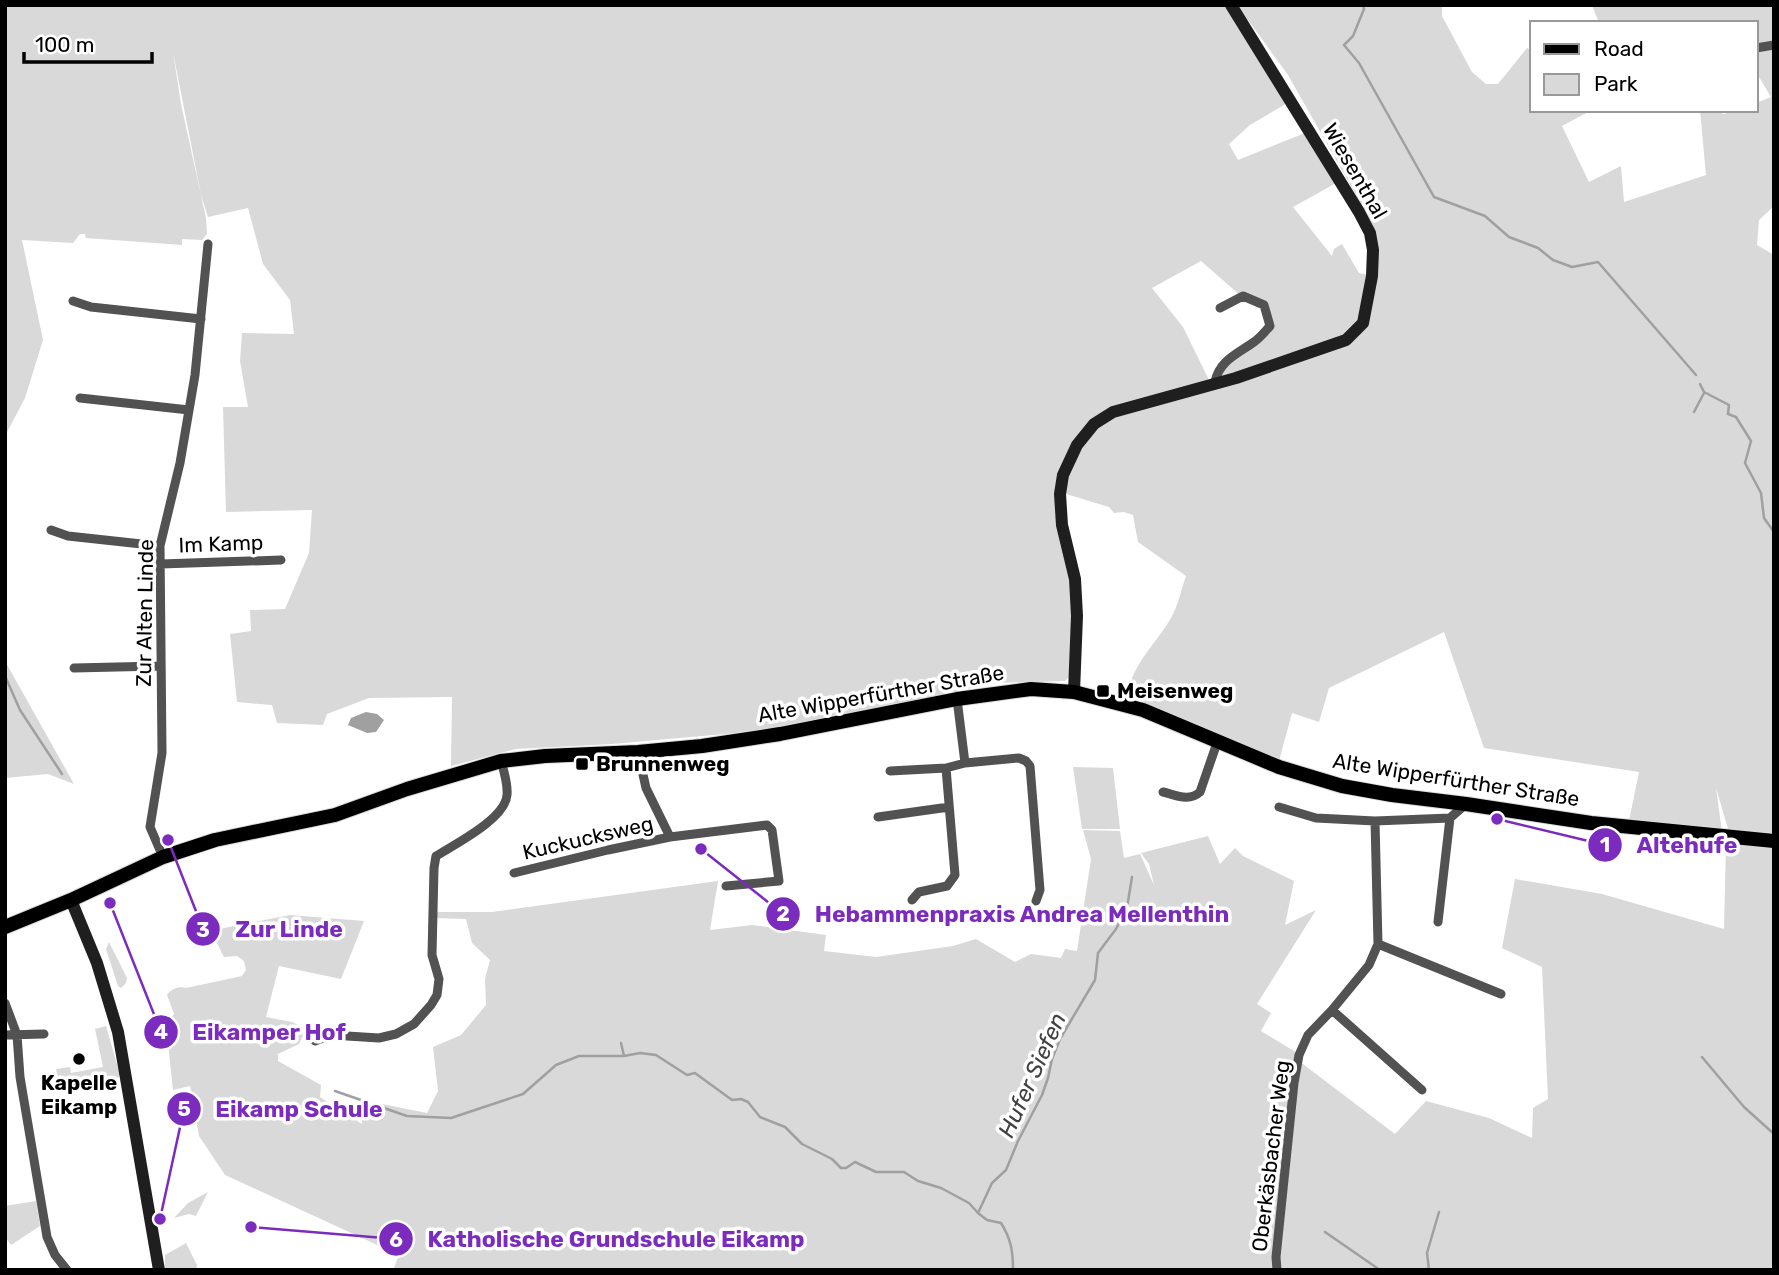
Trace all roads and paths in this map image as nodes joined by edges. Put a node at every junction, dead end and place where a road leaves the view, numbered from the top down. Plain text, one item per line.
1 (1231, 5) edge
2 (208, 244) dead end
3 (73, 301) dead end
4 (1220, 308) dead end
5 (201, 319) junction
6 (1215, 382) junction
7 (80, 398) dead end
8 (189, 410) junction
9 (51, 530) dead end
10 (160, 546) junction
11 (281, 560) dead end
12 (161, 564) junction
13 (160, 666) junction
14 (74, 668) dead end
15 (1074, 692) junction
16 (957, 699) junction
17 (1219, 740) junction
18 (638, 752) junction
19 (501, 761) junction
20 (965, 763) junction
21 (946, 768) junction
22 (890, 771) dead end
23 (1163, 792) dead end
24 (1466, 804) junction
25 (949, 807) junction
26 (1279, 807) dead end
27 (878, 817) dead end
28 (1450, 818) junction
29 (1376, 821) junction
30 (670, 837) junction
31 (1774, 841) edge
32 (163, 857) junction
33 (514, 873) dead end
34 (726, 886) dead end
35 (71, 900) junction
36 (912, 900) dead end
37 (1036, 901) dead end
38 (1438, 922) dead end
39 (5, 927) edge
40 (1378, 944) junction
41 (1502, 993) dead end
42 (5, 1003) edge
43 (1332, 1010) junction
44 (44, 1034) dead end
45 (5, 1035) edge
46 (17, 1035) junction
47 (315, 1041) dead end
48 (1422, 1090) dead end
49 (67, 1270) edge
50 (159, 1270) edge
51 (1277, 1270) edge

1 - 6 street, Wiesenthal
2 - 5 street, Zur Alten Linde
3 - 5 street
4 - 6 street
5 - 8 street, Zur Alten Linde
6 - 15 street, Wiesenthal
7 - 8 street
8 - 10 street, Zur Alten Linde
9 - 10 street
10 - 12 street, Zur Alten Linde
11 - 12 street, Im Kamp
12 - 13 street, Zur Alten Linde
13 - 14 street
13 - 32 street, Zur Alten Linde
15 - 16 main road, Alte Wipperfürther Straße
15 - 17 main road, Alte Wipperfürther Straße
16 - 18 main road, Alte Wipperfürther Straße
16 - 20 street
17 - 23 street
17 - 24 main road, Alte Wipperfürther Straße
18 - 19 main road, Alte Wipperfürther Straße
18 - 30 street
19 - 32 main road, Alte Wipperfürther Straße
19 - 47 street
20 - 21 street
20 - 37 street
21 - 22 street
21 - 25 street
24 - 28 street
24 - 31 main road, Alte Wipperfürther Straße
25 - 27 street
25 - 36 street
26 - 29 street
28 - 29 street
28 - 38 street
29 - 40 street, Oberkäsbacher Weg
30 - 33 street, Kuckucksweg
30 - 34 street, Kuckucksweg
32 - 35 main road, Alte Wipperfürther Straße
35 - 39 main road, Alte Wipperfürther Straße
35 - 50 street
40 - 41 street
40 - 43 street, Oberkäsbacher Weg
42 - 46 street
43 - 48 street
43 - 51 street, Oberkäsbacher Weg
44 - 46 street
45 - 46 street
46 - 49 street

